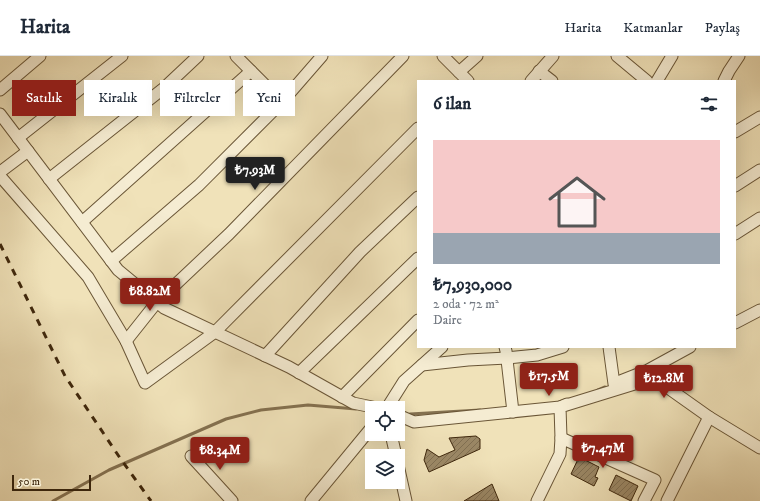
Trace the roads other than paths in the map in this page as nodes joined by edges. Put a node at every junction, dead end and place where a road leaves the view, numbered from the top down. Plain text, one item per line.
1 (40, 56) edge
2 (122, 56) edge
3 (198, 56) edge
4 (236, 56) edge
5 (403, 56) edge
6 (443, 56) edge
7 (477, 56) edge
8 (553, 56) edge
9 (617, 56) edge
10 (672, 56) edge
11 (739, 56) edge
12 (316, 58) edge
13 (251, 71) junction
14 (539, 71) junction
15 (464, 78) edge
16 (260, 80) edge
17 (532, 80) edge
18 (551, 80) edge
19 (646, 80) edge
20 (658, 80) edge
21 (724, 80) edge
22 (295, 85) edge
23 (0, 90) edge
24 (0, 114) edge
25 (268, 116) edge
26 (760, 117) edge
27 (417, 129) edge
28 (736, 131) edge
29 (18, 138) junction
30 (28, 151) junction
31 (760, 170) edge
32 (0, 172) edge
33 (0, 176) edge
34 (49, 179) junction
35 (736, 185) edge
36 (417, 199) edge
37 (760, 218) edge
38 (82, 222) junction
39 (736, 233) edge
40 (417, 259) edge
41 (111, 261) junction
42 (157, 302) junction
43 (760, 310) edge
44 (417, 321) edge
45 (736, 322) edge
46 (214, 332) junction
47 (126, 341) junction
48 (441, 348) edge
49 (560, 348) edge
50 (609, 348) edge
51 (688, 348) edge
52 (506, 352) edge
53 (265, 356) junction
54 (422, 365) junction
55 (299, 373) junction
56 (614, 384) junction
57 (342, 397) junction
58 (391, 401) edge
59 (365, 406) edge
60 (560, 407) junction
61 (513, 412) junction
62 (709, 417) junction
63 (405, 418) edge
64 (365, 435) edge
65 (561, 438) junction
66 (760, 448) edge
67 (191, 456) dead end
68 (403, 489) edge
69 (232, 501) edge
70 (311, 501) edge
71 (406, 501) edge
72 (537, 501) edge
73 (644, 501) edge
74 (667, 501) edge

1 - 23 street
2 - 29 street
3 - 34 street
4 - 13 street
5 - 42 street
6 - 15 street
7 - 15 street
8 - 14 street
9 - 19 street
10 - 20 street
11 - 21 street
12 - 22 street
13 - 16 street
13 - 38 street
14 - 17 street
14 - 18 street
24 - 29 street
25 - 41 street
26 - 28 street
27 - 46 street
29 - 30 street
30 - 32 street
30 - 34 street
31 - 35 street
33 - 47 street
34 - 38 street
36 - 53 street
37 - 39 street
38 - 41 street
40 - 55 street
41 - 42 street
42 - 46 street
42 - 47 street
43 - 45 street
44 - 57 street
46 - 47 street
46 - 53 street
48 - 54 street
49 - 52 street
50 - 56 street
51 - 56 street
52 - 54 street
52 - 61 street
53 - 55 street
54 - 58 street
55 - 57 street
56 - 60 street
57 - 59 street
60 - 61 street
60 - 62 street
60 - 65 street
61 - 63 street
62 - 66 street
62 - 74 street
64 - 70 street
65 - 72 street
65 - 73 street
67 - 69 street
68 - 71 street

